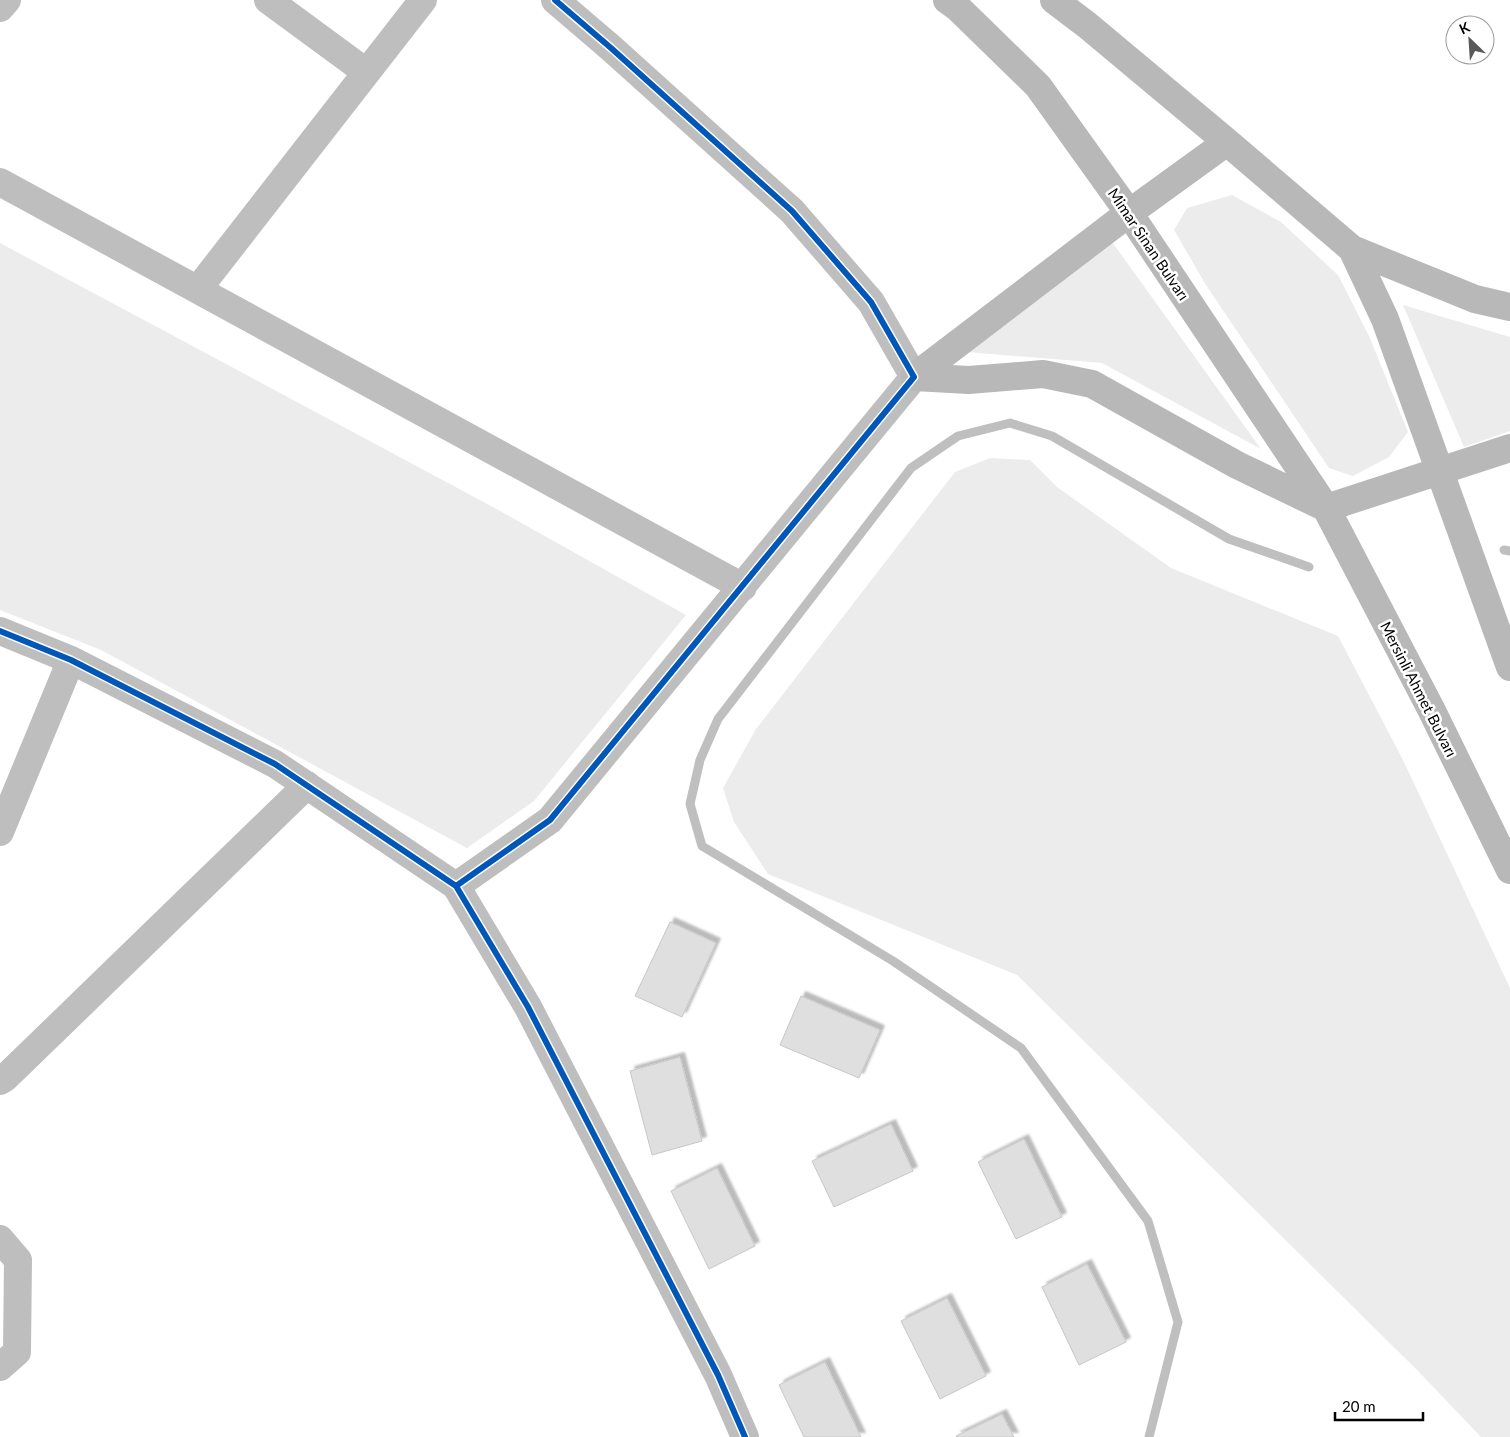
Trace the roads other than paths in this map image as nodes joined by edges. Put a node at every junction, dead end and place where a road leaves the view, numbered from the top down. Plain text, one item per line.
1 (7, 0) edge
2 (268, 0) edge
3 (423, 0) edge
4 (555, 0) edge
5 (947, 0) edge
6 (1054, 0) edge
7 (0, 8) edge
8 (366, 72) junction
9 (1227, 142) junction
10 (0, 182) edge
11 (1129, 213) junction
12 (1352, 249) junction
13 (198, 289) junction
14 (1510, 307) edge
15 (914, 377) junction
16 (1510, 448) edge
17 (1439, 470) junction
18 (1326, 508) junction
19 (743, 587) junction
20 (0, 631) edge
21 (71, 660) junction
22 (1510, 667) edge
23 (306, 785) junction
24 (0, 832) edge
25 (1510, 870) edge
26 (456, 886) junction
27 (0, 1081) edge
28 (0, 1239) edge
29 (0, 1367) edge
30 (745, 1437) edge

1 - 7 street
2 - 8 street
3 - 8 street
4 - 15 street
5 - 11 main road, Mimar Sinan Bulvarı
6 - 9 main road
8 - 13 street
9 - 11 main road
9 - 12 main road
10 - 13 street
11 - 15 main road
11 - 18 main road, Mimar Sinan Bulvarı
12 - 14 main road
12 - 17 main road
13 - 19 street
15 - 18 main road
15 - 19 street
16 - 17 main road
17 - 18 main road
17 - 22 main road
18 - 25 main road, Mersinli Ahmet Bulvarı
19 - 26 street
20 - 21 street
21 - 23 street
21 - 24 street
23 - 26 street
23 - 27 street
26 - 30 street
28 - 29 street

